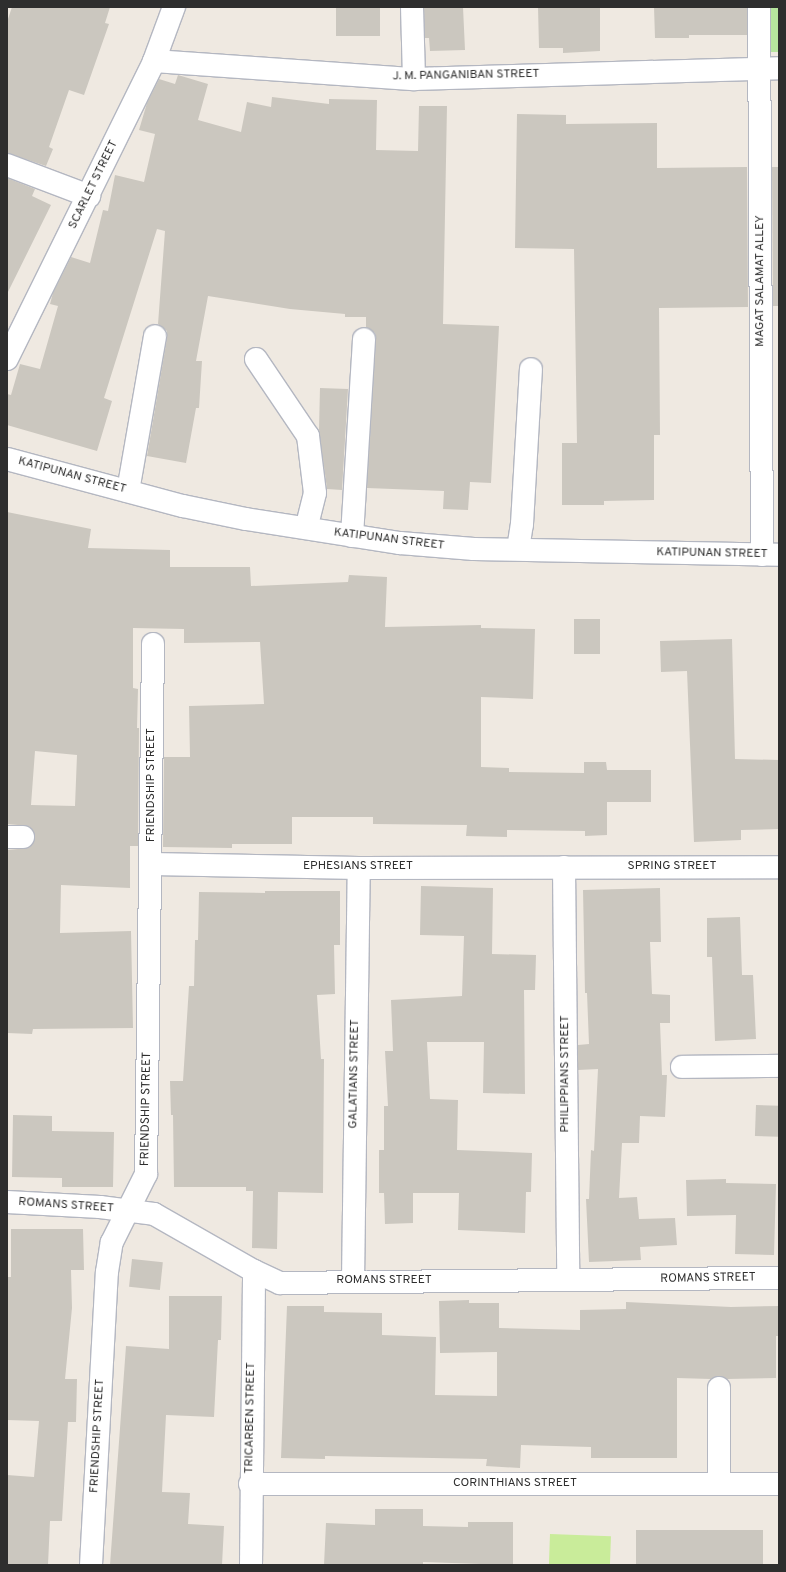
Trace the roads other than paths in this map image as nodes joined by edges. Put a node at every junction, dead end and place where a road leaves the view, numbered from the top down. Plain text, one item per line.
1 (174, 7) edge
2 (412, 7) edge
3 (759, 7) edge
4 (154, 61) junction
5 (769, 68) edge
6 (414, 79) junction
7 (7, 165) edge
8 (88, 196) junction
9 (155, 336) dead end
10 (364, 339) dead end
11 (256, 358) dead end
12 (7, 359) edge
13 (531, 369) dead end
14 (7, 459) edge
15 (128, 491) junction
16 (306, 528) junction
17 (352, 536) junction
18 (518, 549) junction
19 (770, 555) edge
20 (153, 644) dead end
21 (152, 864) junction
22 (564, 867) junction
23 (779, 867) edge
24 (359, 868) junction
25 (779, 1066) edge
26 (682, 1067) dead end
27 (7, 1202) edge
28 (129, 1210) junction
29 (254, 1271) junction
30 (779, 1278) edge
31 (568, 1280) junction
32 (353, 1281) junction
33 (719, 1388) dead end
34 (250, 1484) junction
35 (719, 1484) junction
36 (779, 1484) edge
37 (91, 1565) edge
38 (251, 1565) edge

1 - 4 street, SCARLET STREET
2 - 6 street
3 - 5 street, MAGAT SALAMAT ALLEY
4 - 6 street, J. M. PANGANIBAN STREET
4 - 8 street, SCARLET STREET
5 - 6 street, J. M. PANGANIBAN STREET
5 - 19 street, MAGAT SALAMAT ALLEY
7 - 8 street
8 - 12 street, SCARLET STREET
9 - 15 street
10 - 17 street
11 - 16 street
13 - 18 street
14 - 15 street, KATIPUNAN STREET
15 - 16 street, KATIPUNAN STREET
16 - 17 street, KATIPUNAN STREET
17 - 18 street, KATIPUNAN STREET
18 - 19 street, KATIPUNAN STREET
20 - 21 street, FRIENDSHIP STREET
21 - 24 street, EPHESIANS STREET
21 - 28 street, FRIENDSHIP STREET
22 - 23 street, SPRING STREET
22 - 24 street, EPHESIANS STREET
22 - 31 street, PHILIPPIANS STREET
24 - 32 street, GALATIANS STREET
25 - 26 street
27 - 28 street, ROMANS STREET
28 - 29 street, ROMANS STREET
28 - 37 street, FRIENDSHIP STREET
29 - 32 street, ROMANS STREET
29 - 34 street, TRICARBEN STREET
30 - 31 street, ROMANS STREET
31 - 32 street, ROMANS STREET
33 - 35 street
34 - 35 street, CORINTHIANS STREET
34 - 38 street, TRICARBEN STREET
35 - 36 street, CORINTHIANS STREET

